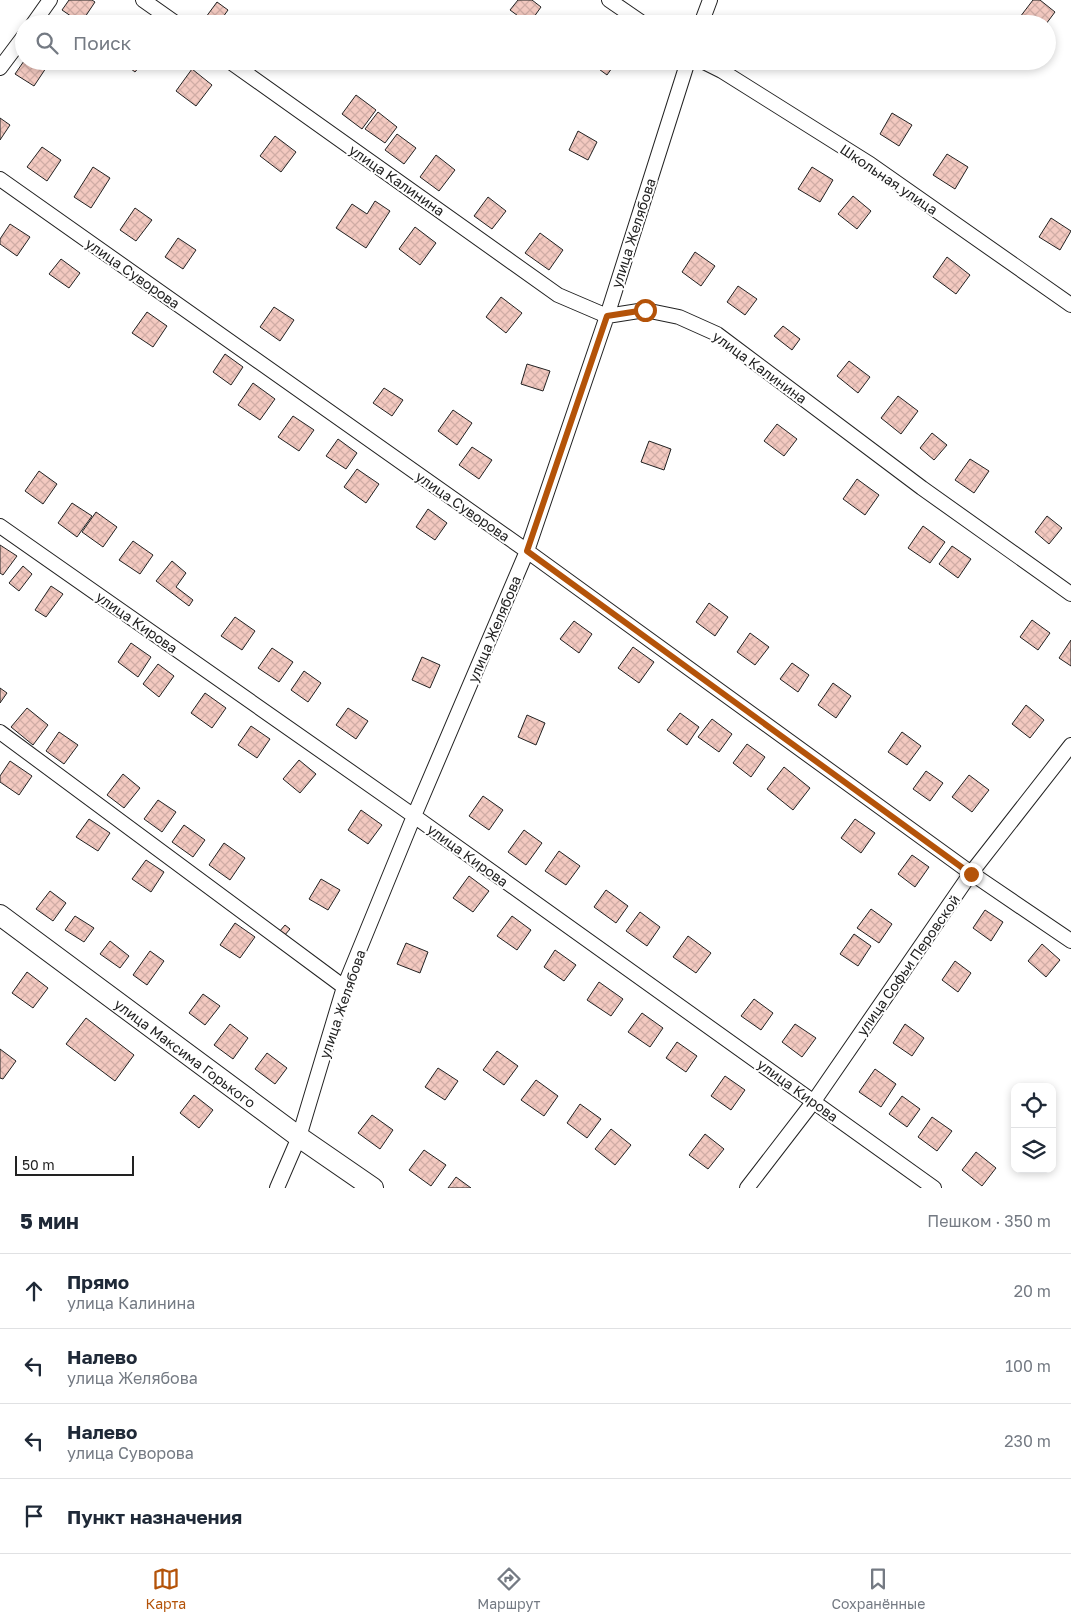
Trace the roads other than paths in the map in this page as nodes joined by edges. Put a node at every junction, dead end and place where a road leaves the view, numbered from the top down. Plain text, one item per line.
1 (50, 0) edge
2 (144, 0) edge
3 (609, 0) edge
4 (710, 0) edge
5 (39, 15) edge
6 (165, 15) edge
7 (631, 15) edge
8 (704, 15) edge
9 (15, 48) edge
10 (0, 68) edge
11 (243, 70) edge
12 (685, 70) edge
13 (720, 70) edge
14 (0, 179) edge
15 (1071, 305) edge
16 (607, 316) junction
17 (0, 526) edge
18 (527, 551) junction
19 (1071, 594) edge
20 (0, 732) edge
21 (1071, 745) edge
22 (414, 816) junction
23 (971, 874) junction
24 (0, 915) edge
25 (1071, 941) edge
26 (344, 987) junction
27 (814, 1102) junction
28 (299, 1137) junction
29 (277, 1188) edge
30 (373, 1188) edge
31 (747, 1188) edge
32 (934, 1188) edge

1 - 5 street
2 - 6 street
3 - 7 street
4 - 8 street
9 - 10 street
11 - 16 street, улица Калинина
12 - 16 street, улица Желябова
13 - 15 street, Школьная улица
14 - 18 street, улица Суворова
16 - 18 street, улица Желябова
16 - 19 street, улица Калинина
17 - 22 street, улица Кирова
18 - 22 street, улица Желябова
18 - 23 street, улица Суворова
20 - 26 street
21 - 23 street, улица Софьи Перовской
22 - 26 street, улица Желябова
22 - 27 street, улица Кирова
23 - 25 street, улица Суворова
23 - 27 street, улица Софьи Перовской
24 - 28 street, улица Максима Горького
26 - 28 street, улица Желябова
27 - 31 street, улица Софьи Перовской
27 - 32 street, улица Кирова
28 - 29 street, улица Желябова
28 - 30 street, улица Максима Горького

